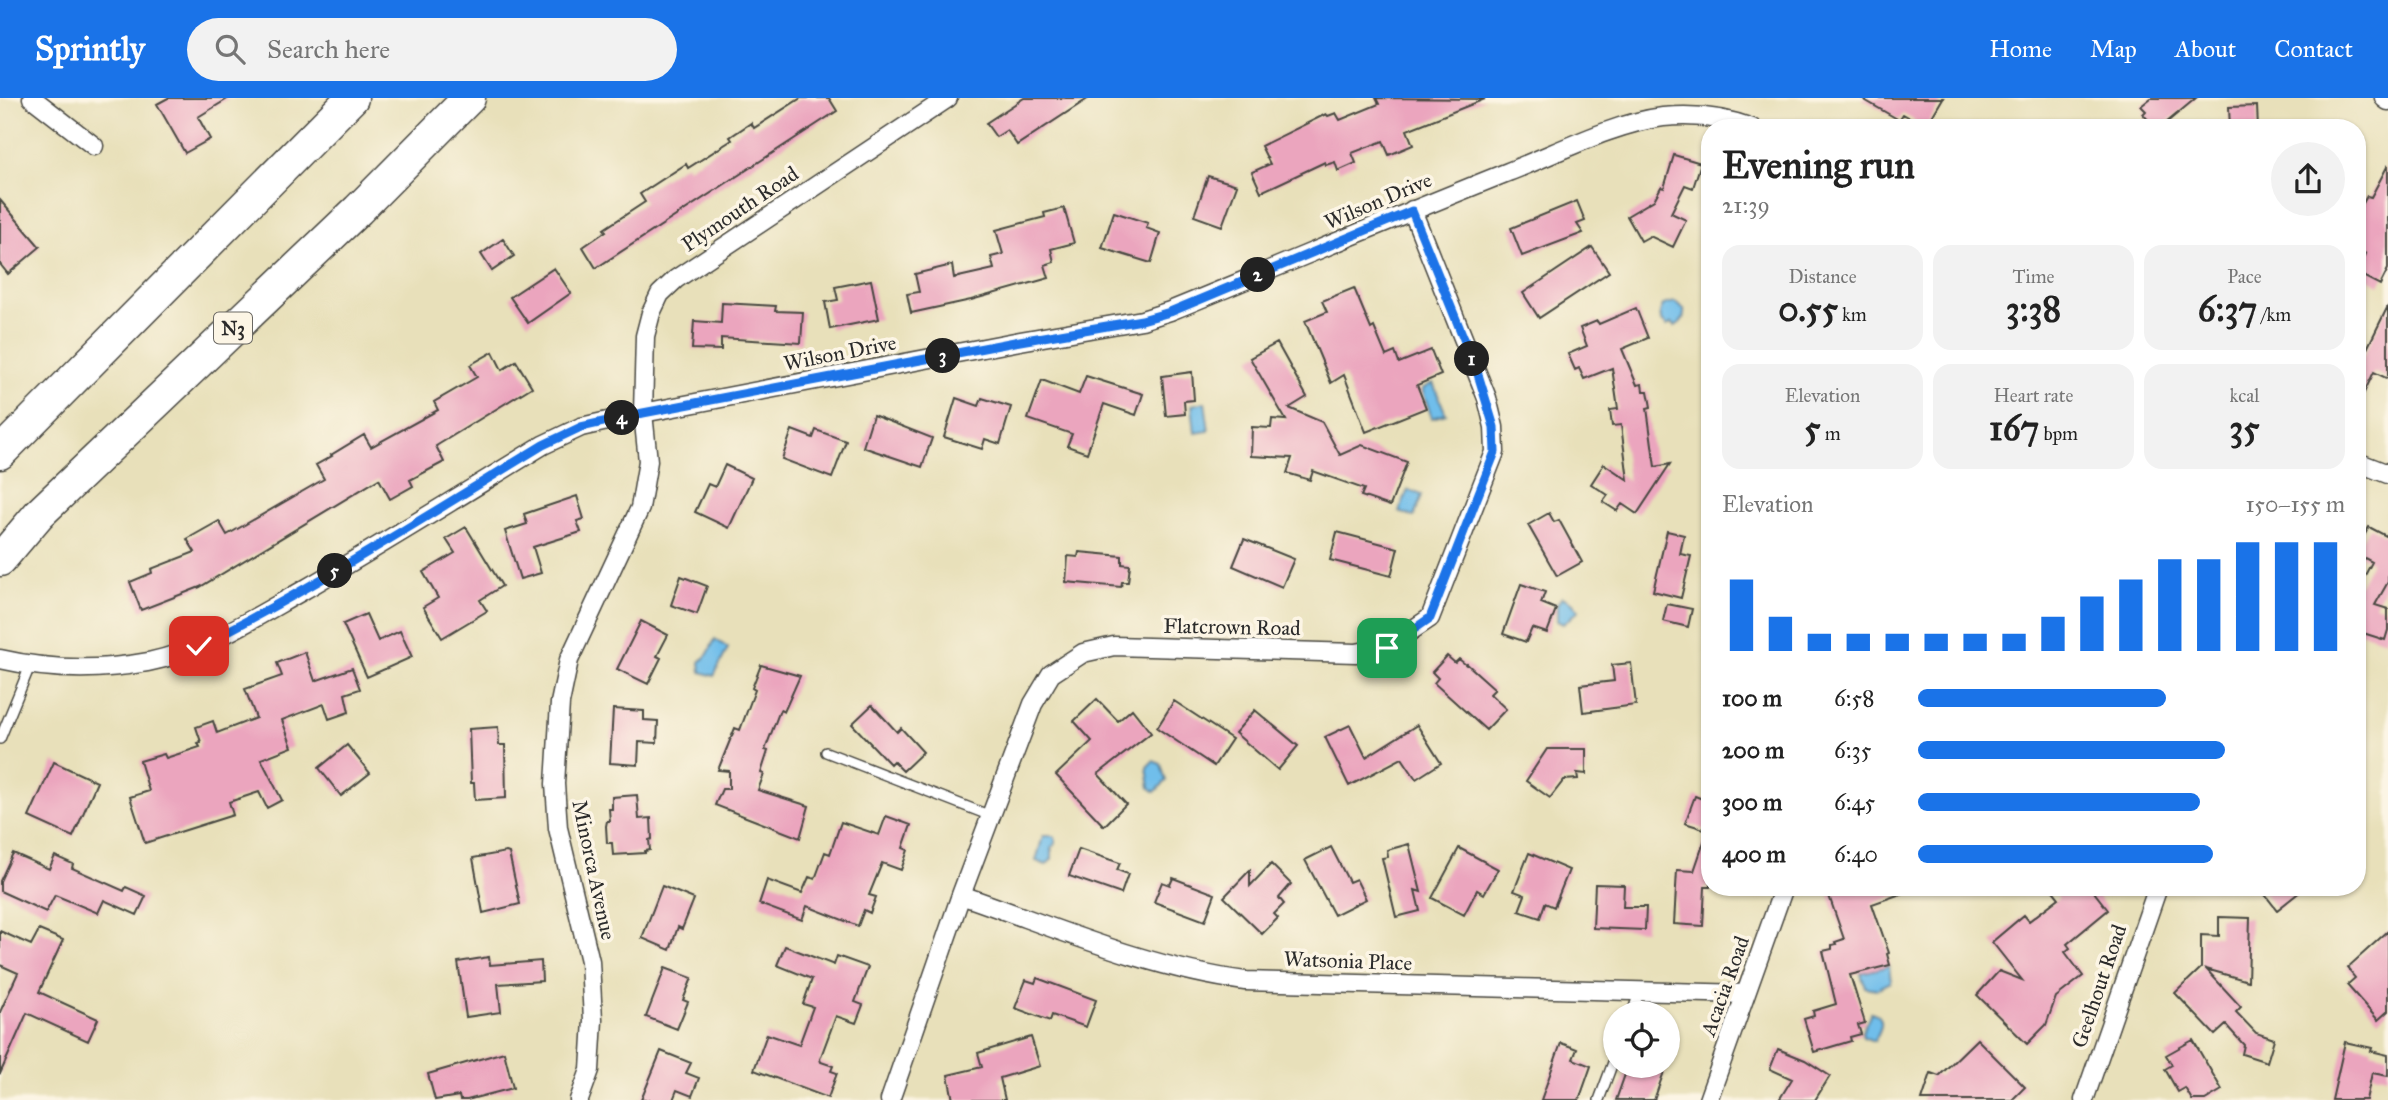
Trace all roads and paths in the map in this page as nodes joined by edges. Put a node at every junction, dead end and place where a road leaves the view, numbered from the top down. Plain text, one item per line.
1 (32, 98) edge
2 (352, 98) edge
3 (469, 98) edge
4 (948, 98) edge
5 (1706, 98) edge
6 (1705, 116) junction
7 (1720, 119) edge
8 (94, 146) dead end
9 (1412, 211) junction
10 (643, 413) junction
11 (0, 453) edge
12 (2366, 465) edge
13 (2388, 474) edge
14 (0, 560) edge
15 (0, 659) edge
16 (30, 666) junction
17 (0, 739) edge
18 (826, 752) dead end
19 (991, 816) junction
20 (961, 895) junction
21 (1781, 896) edge
22 (2155, 896) edge
23 (1639, 993) junction
24 (1746, 994) junction
25 (1636, 1001) edge
26 (1607, 1078) edge
27 (579, 1100) edge
28 (890, 1100) edge
29 (1599, 1100) edge
30 (1708, 1100) edge
31 (2084, 1100) edge

1 - 8 street
2 - 11 highway
3 - 14 highway, N3
4 - 10 street, Plymouth Road
5 - 6 street
6 - 7 street, Wilson Drive
6 - 9 street, Wilson Drive
9 - 10 street, Wilson Drive
9 - 19 street, Flatcrown Road
10 - 16 street, Wilson Drive
10 - 27 street, Minorca Avenue
12 - 13 street
15 - 16 street, Wilson Drive
16 - 17 lane
18 - 19 lane
19 - 20 street, Flatcrown Road
20 - 23 street, Watsonia Place
20 - 28 street, Flatcrown Road
21 - 24 street, Acacia Road
22 - 31 street, Geelhout Road
23 - 24 street, Watsonia Place
23 - 25 lane
24 - 30 street, Acacia Road
26 - 29 lane

